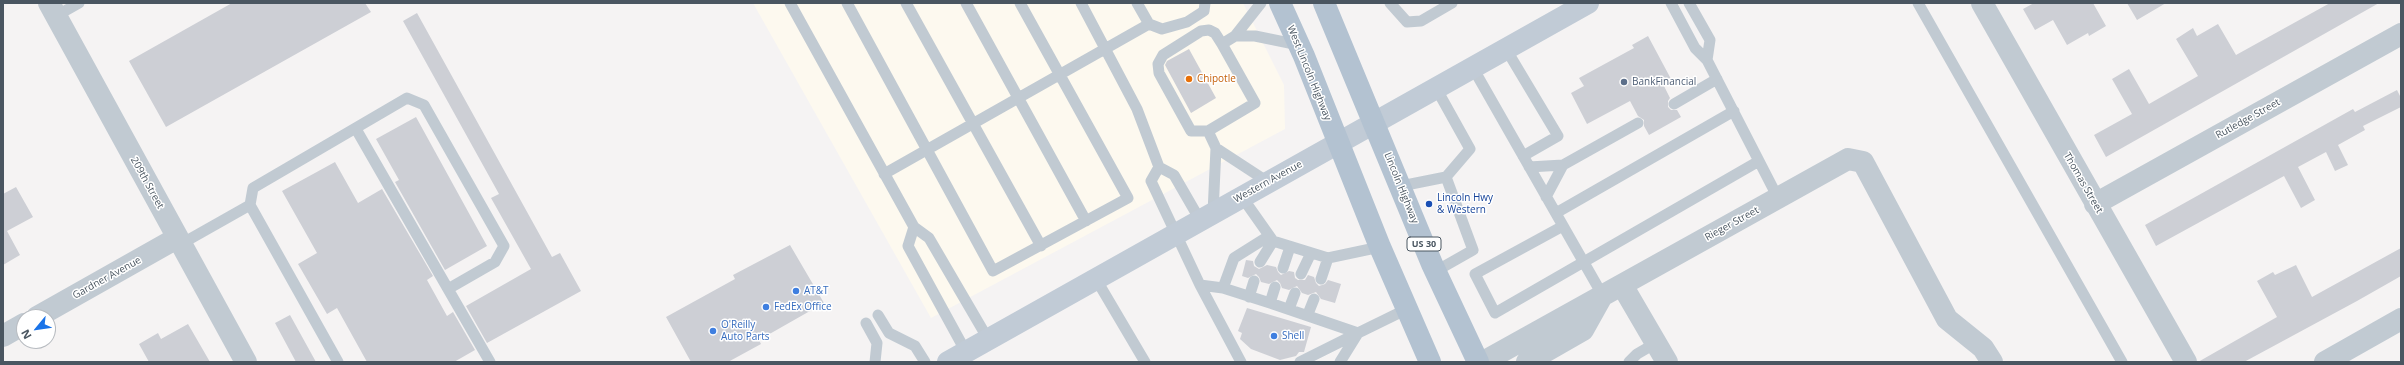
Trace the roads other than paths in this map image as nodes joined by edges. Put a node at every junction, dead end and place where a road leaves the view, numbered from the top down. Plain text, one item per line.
1 (79, 3) edge
2 (790, 3) edge
3 (847, 3) edge
4 (906, 3) edge
5 (966, 3) edge
6 (1020, 3) edge
7 (1081, 3) edge
8 (1137, 3) edge
9 (1205, 3) edge
10 (1261, 3) edge
11 (1280, 3) edge
12 (1324, 3) edge
13 (1390, 3) edge
14 (1452, 3) edge
15 (1588, 3) edge
16 (1671, 3) edge
17 (1689, 3) edge
18 (1918, 3) edge
19 (1982, 3) edge
20 (52, 9) edge
21 (1149, 24) junction
22 (2401, 34) edge
23 (1235, 36) junction
24 (1222, 44) junction
25 (1299, 45) junction
26 (1106, 49) junction
27 (1506, 49) junction
28 (1708, 60) junction
29 (1473, 68) junction
30 (1060, 74) junction
31 (1717, 79) junction
32 (1436, 88) junction
33 (1018, 98) junction
34 (1674, 104) dead end
35 (1734, 111) junction
36 (974, 123) junction
37 (1375, 123) junction
38 (1638, 123) dead end
39 (356, 128) junction
40 (1208, 131) junction
41 (1338, 143) junction
42 (1216, 148) junction
43 (927, 150) junction
44 (1523, 156) junction
45 (1759, 161) junction
46 (1563, 164) junction
47 (1159, 167) junction
48 (1529, 167) junction
49 (884, 174) junction
50 (1446, 177) junction
51 (1268, 182) junction
52 (1400, 186) junction
53 (1242, 197) junction
54 (1546, 197) junction
55 (1778, 198) junction
56 (2095, 204) junction
57 (250, 205) junction
58 (1556, 213) junction
59 (1207, 217) junction
60 (1086, 221) junction
61 (1563, 226) junction
62 (914, 227) junction
63 (1176, 234) junction
64 (1271, 239) junction
65 (179, 241) junction
66 (1041, 246) junction
67 (1380, 246) junction
68 (1290, 247) junction
69 (1311, 253) junction
70 (1328, 258) junction
71 (1260, 262) dead end
72 (1584, 263) junction
73 (1283, 268) dead end
74 (1436, 271) junction
75 (1302, 274) dead end
76 (1096, 279) junction
77 (1321, 279) dead end
78 (1254, 281) dead end
79 (1200, 285) junction
80 (1622, 285) junction
81 (1275, 287) dead end
82 (1223, 288) junction
83 (448, 289) junction
84 (1295, 293) dead end
85 (1249, 296) junction
86 (1603, 296) junction
87 (1314, 299) dead end
88 (1270, 303) junction
89 (52, 309) edge
90 (1289, 309) junction
91 (1407, 309) junction
92 (1308, 314) junction
93 (878, 315) dead end
94 (2401, 319) edge
95 (866, 322) dead end
96 (16, 329) edge
97 (1358, 333) junction
98 (3, 336) edge
99 (988, 339) junction
100 (1656, 343) junction
101 (966, 352) junction
102 (246, 362) edge
103 (338, 362) edge
104 (490, 362) edge
105 (875, 362) edge
106 (925, 362) edge
107 (948, 362) edge
108 (1144, 362) edge
109 (1240, 362) edge
110 (1300, 362) edge
111 (1340, 362) edge
112 (1430, 362) edge
113 (1478, 362) edge
114 (1483, 362) edge
115 (1527, 362) edge
116 (1629, 362) edge
117 (1667, 362) edge
118 (1992, 362) edge
119 (2122, 362) edge
120 (2186, 362) edge
121 (2325, 362) edge

1 - 20 lane
2 - 49 lane
3 - 43 lane
4 - 36 lane
5 - 33 lane
6 - 30 lane
7 - 26 lane
8 - 21 lane
9 - 21 lane
10 - 23 lane
11 - 25 main road, West Lincoln Highway
12 - 37 main road, US 30
13 - 14 lane
15 - 27 main road, Western Avenue
16 - 28 lane
17 - 28 lane
18 - 119 lane
19 - 56 street, Thomas Street
20 - 65 street, 209th Street
21 - 26 lane
22 - 56 street, Rutledge Street
23 - 24 lane
23 - 25 lane
24 - 40 lane
24 - 40 lane
25 - 41 main road, West Lincoln Highway
26 - 30 lane
26 - 47 lane
27 - 29 main road, Western Avenue
27 - 44 lane
28 - 31 lane
29 - 32 main road, Western Avenue
29 - 44 lane
30 - 33 lane
30 - 60 lane
31 - 34 lane
31 - 35 lane
32 - 37 main road, Western Avenue
32 - 50 lane
33 - 36 lane
33 - 60 lane
35 - 45 lane
35 - 58 lane
36 - 43 lane
36 - 66 lane
37 - 41 main road, Western Avenue
37 - 52 main road, Lincoln Highway / US 30
38 - 46 lane
39 - 57 lane
39 - 83 lane
39 - 83 lane
40 - 42 lane
41 - 51 main road, Western Avenue
41 - 67 main road
42 - 51 lane
42 - 59 lane
43 - 49 lane
43 - 66 lane
44 - 48 lane
45 - 55 lane
45 - 72 lane
46 - 48 lane
46 - 54 lane
47 - 59 lane
47 - 63 lane
48 - 54 lane
49 - 62 lane
50 - 52 lane
50 - 74 lane
51 - 53 main road, Western Avenue
52 - 74 main road, Lincoln Highway / US 30
53 - 59 main road, Western Avenue
53 - 64 lane
54 - 58 lane
55 - 80 street, Rieger Street
55 - 118 street, Rieger Street
56 - 120 street, Thomas Street
57 - 65 lane
57 - 103 lane
58 - 61 lane
59 - 63 main road, Western Avenue
60 - 66 lane
61 - 72 lane
61 - 72 lane
62 - 99 lane
62 - 101 lane
63 - 76 main road, Western Avenue
63 - 79 lane
64 - 68 lane
64 - 71 lane
64 - 82 lane
65 - 89 street, Gardner Avenue
65 - 102 street, 209th Street
67 - 70 lane
67 - 91 main road
68 - 69 lane
68 - 73 lane
69 - 70 lane
69 - 75 lane
70 - 77 lane
72 - 86 lane
74 - 113 main road, Lincoln Highway / US 30
76 - 99 main road, Western Avenue
76 - 108 lane
78 - 85 lane
79 - 82 lane
79 - 109 lane
80 - 86 street, Rieger Street
80 - 100 street
81 - 88 lane
82 - 85 lane
83 - 104 lane
84 - 90 lane
85 - 88 lane
86 - 114 street, Rieger Street
86 - 115 street, Rieger Street
87 - 92 lane
88 - 90 lane
90 - 92 lane
91 - 97 lane
91 - 112 main road
92 - 97 lane
93 - 106 lane
94 - 121 street
95 - 105 lane
96 - 98 street
97 - 110 lane
97 - 111 lane
99 - 101 main road, Western Avenue
100 - 116 lane
100 - 117 street
101 - 107 main road, Western Avenue

